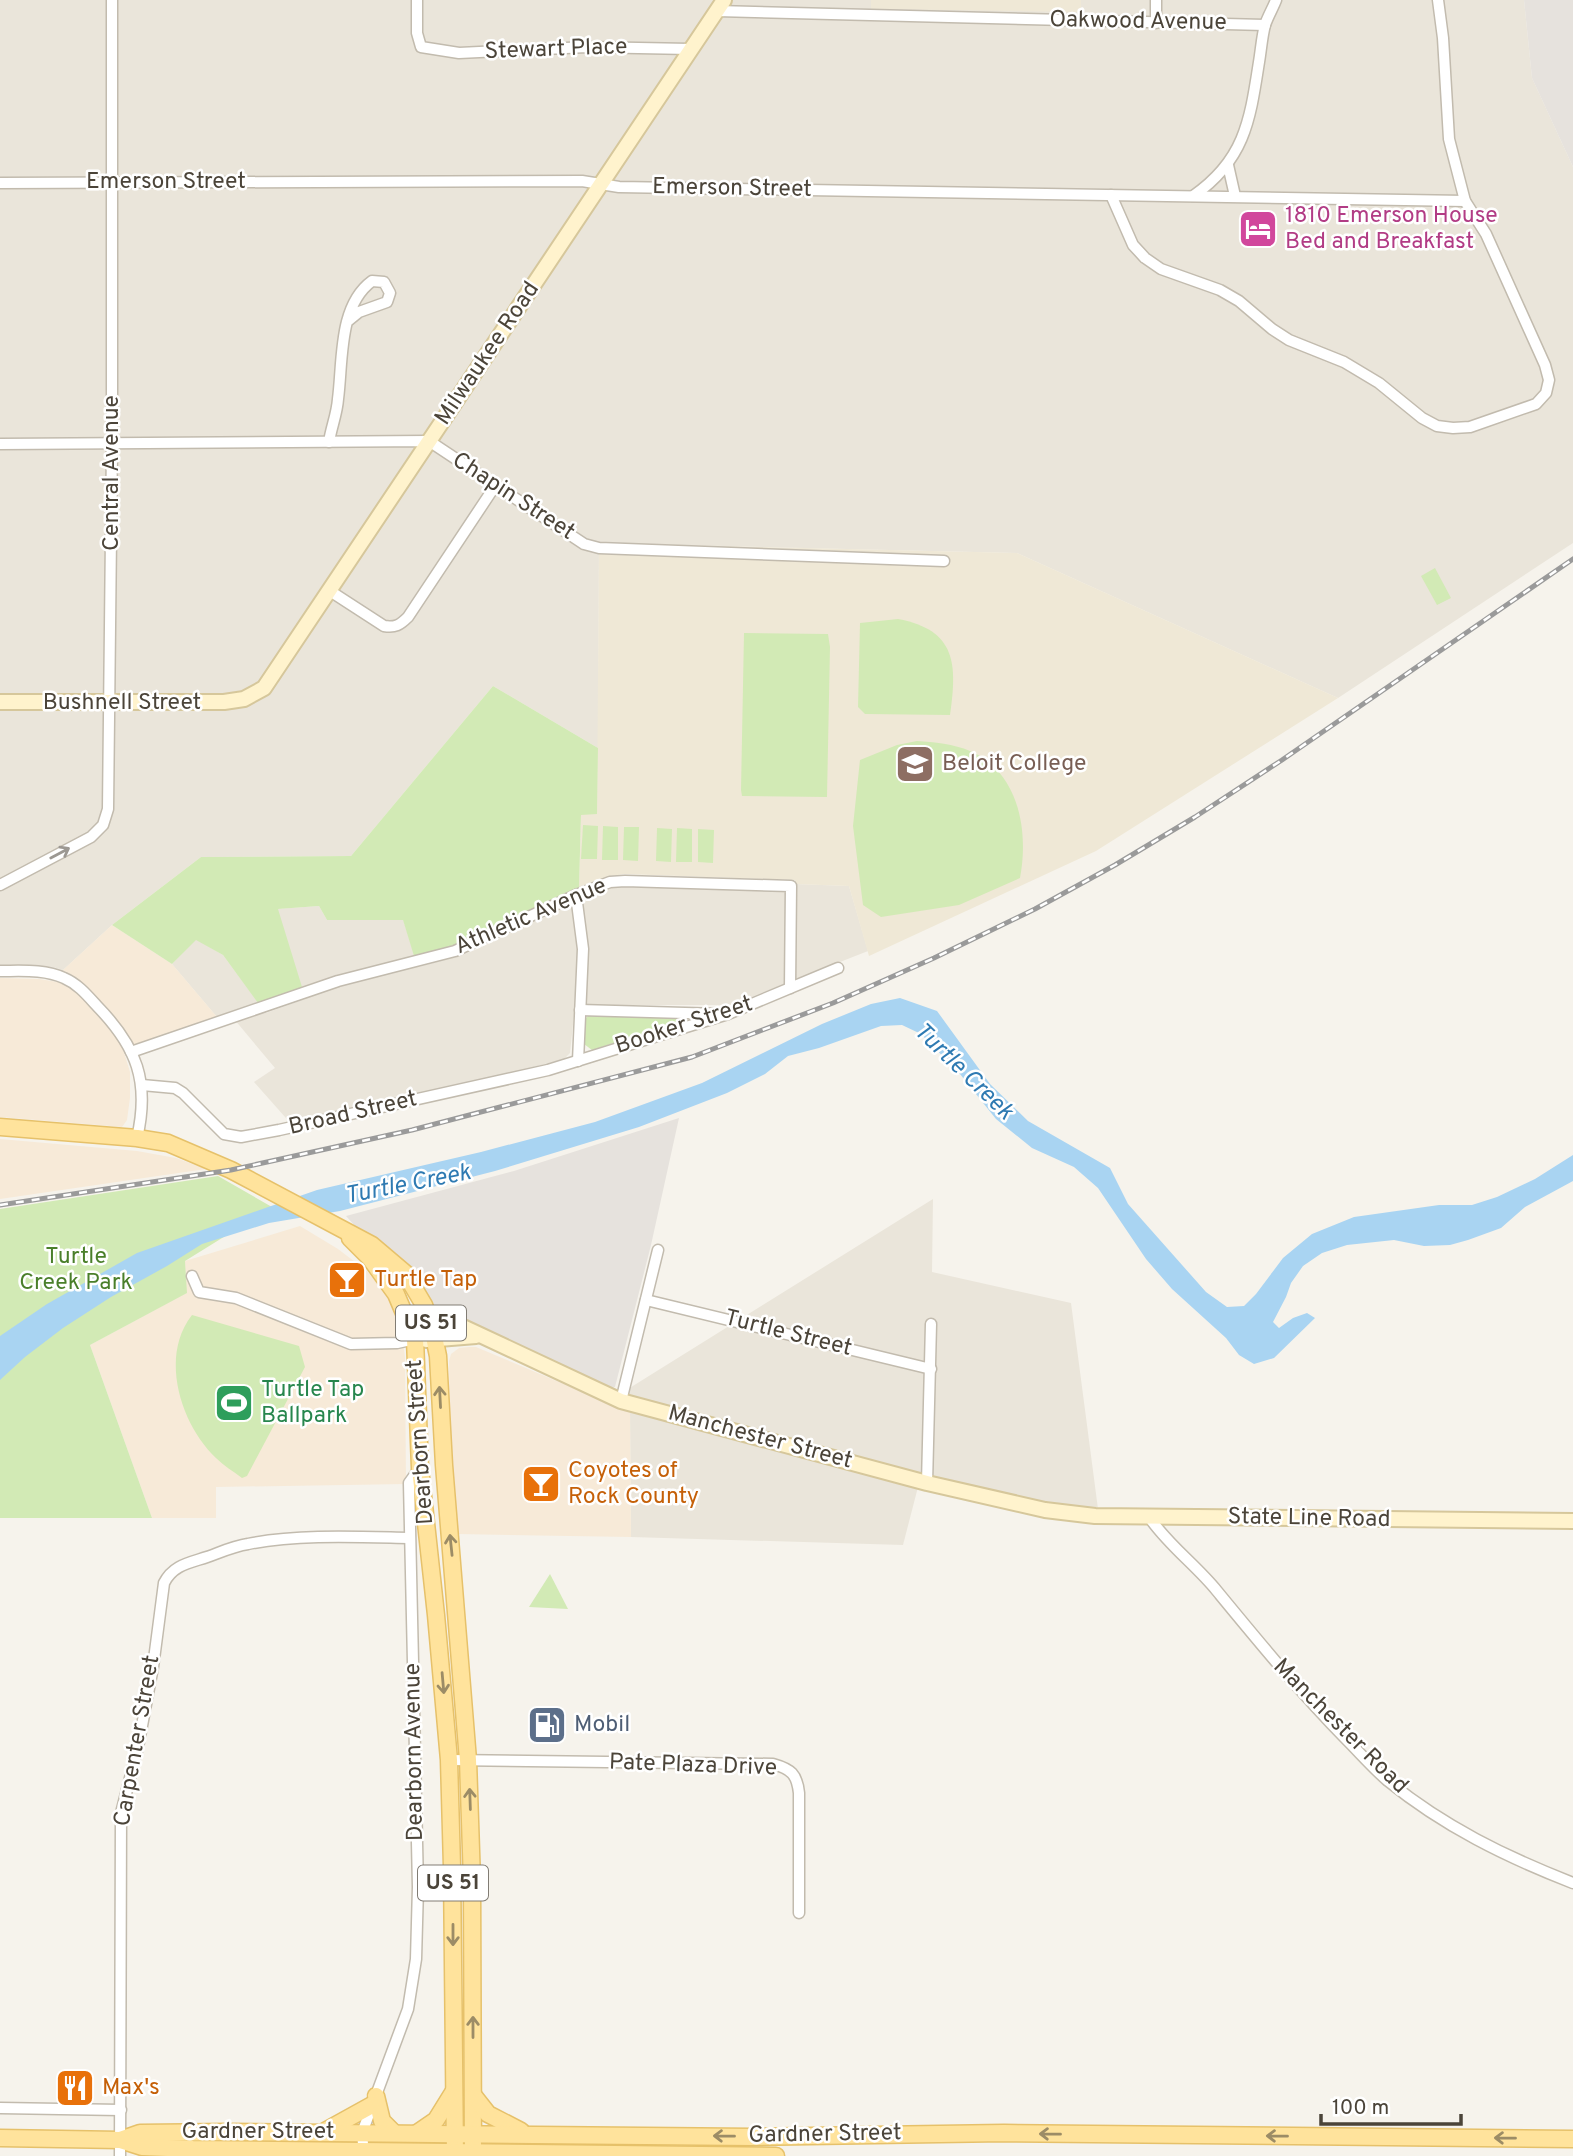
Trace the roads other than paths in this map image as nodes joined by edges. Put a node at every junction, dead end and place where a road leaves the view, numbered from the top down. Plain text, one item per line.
1 (113, 0) edge
2 (416, 0) edge
3 (1156, 0) edge
4 (1276, 0) edge
5 (1438, 0) edge
6 (721, 6) edge
7 (1156, 23) junction
8 (1265, 24) junction
9 (690, 49) junction
10 (1228, 165) junction
11 (112, 181) junction
12 (0, 183) edge
13 (600, 184) junction
14 (1111, 195) junction
15 (1235, 196) junction
16 (1193, 197) junction
17 (1465, 201) junction
18 (348, 321) junction
19 (429, 441) junction
20 (329, 442) junction
21 (0, 444) edge
22 (112, 444) junction
23 (495, 486) junction
24 (944, 561) dead end
25 (330, 590) junction
26 (244, 699) joint
27 (0, 702) edge
28 (110, 703) junction
29 (0, 885) edge
30 (576, 895) junction
31 (838, 968) dead end
32 (0, 971) edge
33 (790, 988) junction
34 (580, 1010) junction
35 (728, 1014) junction
36 (131, 1052) junction
37 (578, 1060) junction
38 (142, 1085) junction
39 (0, 1128) edge
40 (137, 1138) junction
41 (335, 1225) junction
42 (658, 1250) dead end
43 (192, 1276) dead end
44 (646, 1300) junction
45 (931, 1324) dead end
46 (434, 1333) junction
47 (415, 1339) junction
48 (931, 1368) junction
49 (621, 1401) junction
50 (420, 1468) junction
51 (927, 1483) junction
52 (1045, 1510) joint
53 (1149, 1517) junction
54 (1573, 1521) edge
55 (409, 1538) junction
56 (449, 1760) junction
57 (468, 1760) junction
58 (1573, 1883) edge
59 (799, 1913) dead end
60 (454, 2091) junction
61 (473, 2095) junction
62 (374, 2100) junction
63 (0, 2108) edge
64 (121, 2110) junction
65 (324, 2132) junction
66 (362, 2133) junction
67 (394, 2133) junction
68 (416, 2133) junction
69 (455, 2134) junction
70 (473, 2134) junction
71 (530, 2134) junction
72 (754, 2137) junction
73 (0, 2138) edge
74 (1573, 2139) edge
75 (120, 2148) edge
76 (363, 2154) edge
77 (418, 2154) edge
78 (455, 2154) edge
79 (473, 2154) edge
80 (517, 2154) edge
81 (754, 2156) edge
82 (776, 2156) edge

1 - 11 street, Central Avenue
2 - 9 street, Stewart Place
3 - 7 street
4 - 8 street
5 - 17 street
6 - 7 street, Oakwood Avenue
6 - 9 street, Milwaukee Road
7 - 8 street, Oakwood Avenue
8 - 10 street
9 - 13 street, Milwaukee Road
10 - 15 street
10 - 16 street
11 - 12 street, Emerson Street
11 - 13 street, Emerson Street
11 - 22 street, Central Avenue
13 - 14 street, Emerson Street
13 - 19 street, Milwaukee Road
14 - 16 street, Emerson Street
14 - 17 street
15 - 16 street, Emerson Street
15 - 17 street, Emerson Street
18 - 18 street
18 - 20 street
19 - 20 street, Chapin Street
19 - 23 street, Chapin Street
19 - 25 street, Milwaukee Road
20 - 22 street, Chapin Street
21 - 22 street, Chapin Street
22 - 28 street, Central Avenue
23 - 24 street, Chapin Street
23 - 25 street
25 - 26 street, Milwaukee Road
26 - 28 street, Bushnell Street
27 - 28 street, Bushnell Street
29 -> 28 street, Central Avenue
30 - 33 street, Athletic Avenue
30 - 34 street
30 - 36 street, Athletic Avenue
31 - 33 street
32 - 36 street
33 - 35 street, Booker Street
34 - 35 street
34 - 37 street
35 - 37 street, Booker Street
36 - 38 street
37 - 38 street, Broad Street
38 - 40 street
39 - 40 main road, US 51
40 - 41 main road, US 51
41 - 46 main road, Dearborn Street / US 51
41 - 47 main road, Dearborn Street / US 51
42 - 44 street
43 - 47 street
44 - 48 street, Turtle Street
44 - 49 street
45 - 48 street
46 - 47 street, Manchester Street
46 - 49 street, Manchester Street
57 -> 46 main road, Dearborn Street / US 51
47 - 50 main road, Dearborn Street / US 51
48 - 51 street
49 - 51 street, Manchester Street
50 - 55 street, Dearborn Avenue
50 -> 56 main road, Dearborn Street / US 51
51 - 52 street, Manchester Street
52 - 53 street, State Line Road
53 - 54 street, State Line Road
53 - 58 street, Manchester Road
55 - 62 street, Dearborn Avenue
55 - 64 street, Carpenter Street
56 - 57 street, Pate Plaza Drive
56 -> 60 main road, US 51
57 - 59 street, Pate Plaza Drive
61 -> 57 main road, US 51
60 - 68 main road
60 - 69 main road, US 51
61 - 70 main road
61 - 71 main road
62 - 65 main road
62 - 66 street, Dearborn Avenue
62 - 67 main road
63 - 64 street
64 - 75 street, Carpenter Street
65 - 66 main road, Gardner Street
65 - 75 main road, Gardner Street
66 - 67 main road, Gardner Street
66 - 76 street, Dearborn Avenue
67 - 68 main road, Gardner Street
68 - 69 main road, Gardner Street
69 - 70 main road, Gardner Street
69 - 78 main road, US 51
70 - 71 main road, Gardner Street
70 - 79 main road
72 -> 71 main road, Gardner Street
74 -> 72 main road, Gardner Street
72 - 81 street
73 - 75 main road, Gardner Street
75 - 76 main road, Gardner Street
76 - 77 main road, Gardner Street
77 - 78 main road, Gardner Street
78 - 79 main road, Gardner Street
79 - 80 main road, Gardner Street
80 - 81 main road, Gardner Street
81 - 82 main road, Gardner Street

